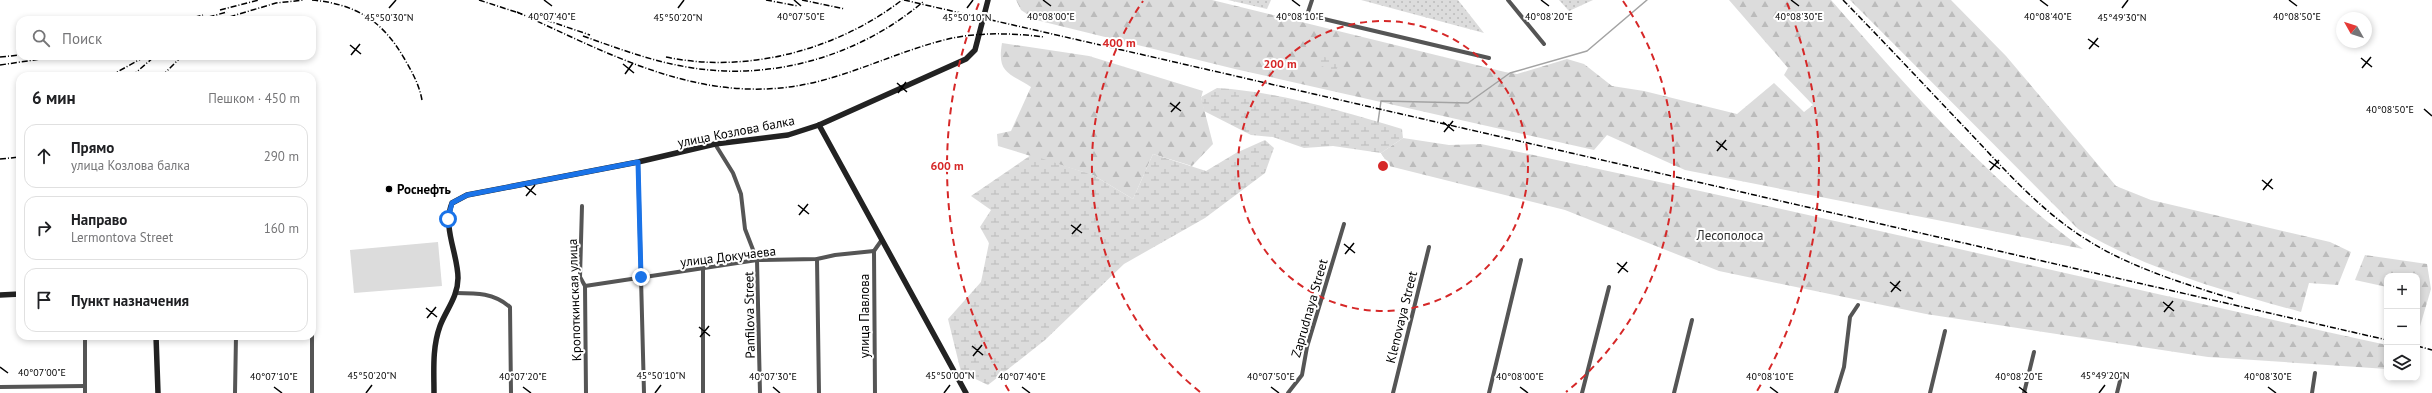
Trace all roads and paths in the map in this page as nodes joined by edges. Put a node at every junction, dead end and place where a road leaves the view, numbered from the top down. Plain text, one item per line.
1 (988, 0) edge
2 (1312, 0) edge
3 (1508, 0) edge
4 (1544, 44) dead end
5 (1489, 58) dead end
6 (819, 125) junction
7 (715, 144) junction
8 (638, 162) junction
9 (582, 206) dead end
10 (1344, 224) dead end
11 (881, 241) junction
12 (1429, 247) dead end
13 (874, 251) junction
14 (817, 259) junction
15 (758, 260) junction
16 (1521, 260) dead end
17 (703, 270) junction
18 (641, 277) junction
19 (585, 286) junction
20 (1609, 286) dead end
21 (456, 293) junction
22 (16, 294) edge
23 (0, 295) edge
24 (1858, 305) dead end
25 (1692, 320) dead end
26 (1945, 331) dead end
27 (85, 340) edge
28 (156, 340) edge
29 (236, 340) edge
30 (312, 340) edge
31 (2034, 352) dead end
32 (2122, 373) dead end
33 (2315, 373) dead end
34 (85, 386) junction
35 (0, 387) edge
36 (85, 393) edge
37 (158, 393) edge
38 (235, 393) edge
39 (312, 393) edge
40 (434, 393) edge
41 (512, 393) edge
42 (586, 393) edge
43 (644, 393) edge
44 (704, 393) edge
45 (760, 393) edge
46 (819, 393) edge
47 (875, 393) edge
48 (966, 393) edge
49 (1288, 393) edge
50 (1393, 393) edge
51 (1489, 393) edge
52 (1582, 393) edge
53 (1674, 393) edge
54 (1836, 393) edge
55 (1930, 393) edge
56 (2024, 393) edge
57 (2118, 393) edge
58 (2312, 393) edge

1 - 6 main road, улица Козлова балка
2 - 5 street
3 - 4 street
6 - 7 main road, улица Козлова балка
6 - 11 main road
7 - 8 main road, улица Козлова балка
7 - 15 street
8 - 18 street
8 - 21 main road, улица Козлова балка
9 - 19 street, Кропоткинская улица
10 - 49 street, Zaprudnaya Street
11 - 13 street
11 - 48 main road
12 - 50 street, Klenovaya Street
13 - 14 street, улица Докучаева
13 - 47 street, улица Павлова
14 - 15 street, улица Докучаева
14 - 46 street
15 - 17 street, улица Докучаева
15 - 45 street, Panfilova Street
16 - 51 street
17 - 18 street, улица Докучаева
17 - 44 street
18 - 19 street, улица Докучаева
18 - 43 street
19 - 42 street, Кропоткинская улица
20 - 52 street
21 - 40 main road
21 - 41 street
22 - 23 main road
24 - 54 street
25 - 53 street
26 - 55 street
27 - 34 street
28 - 37 main road
29 - 38 street
30 - 39 street
31 - 56 street
32 - 57 street
33 - 58 street
34 - 35 street
34 - 36 street

